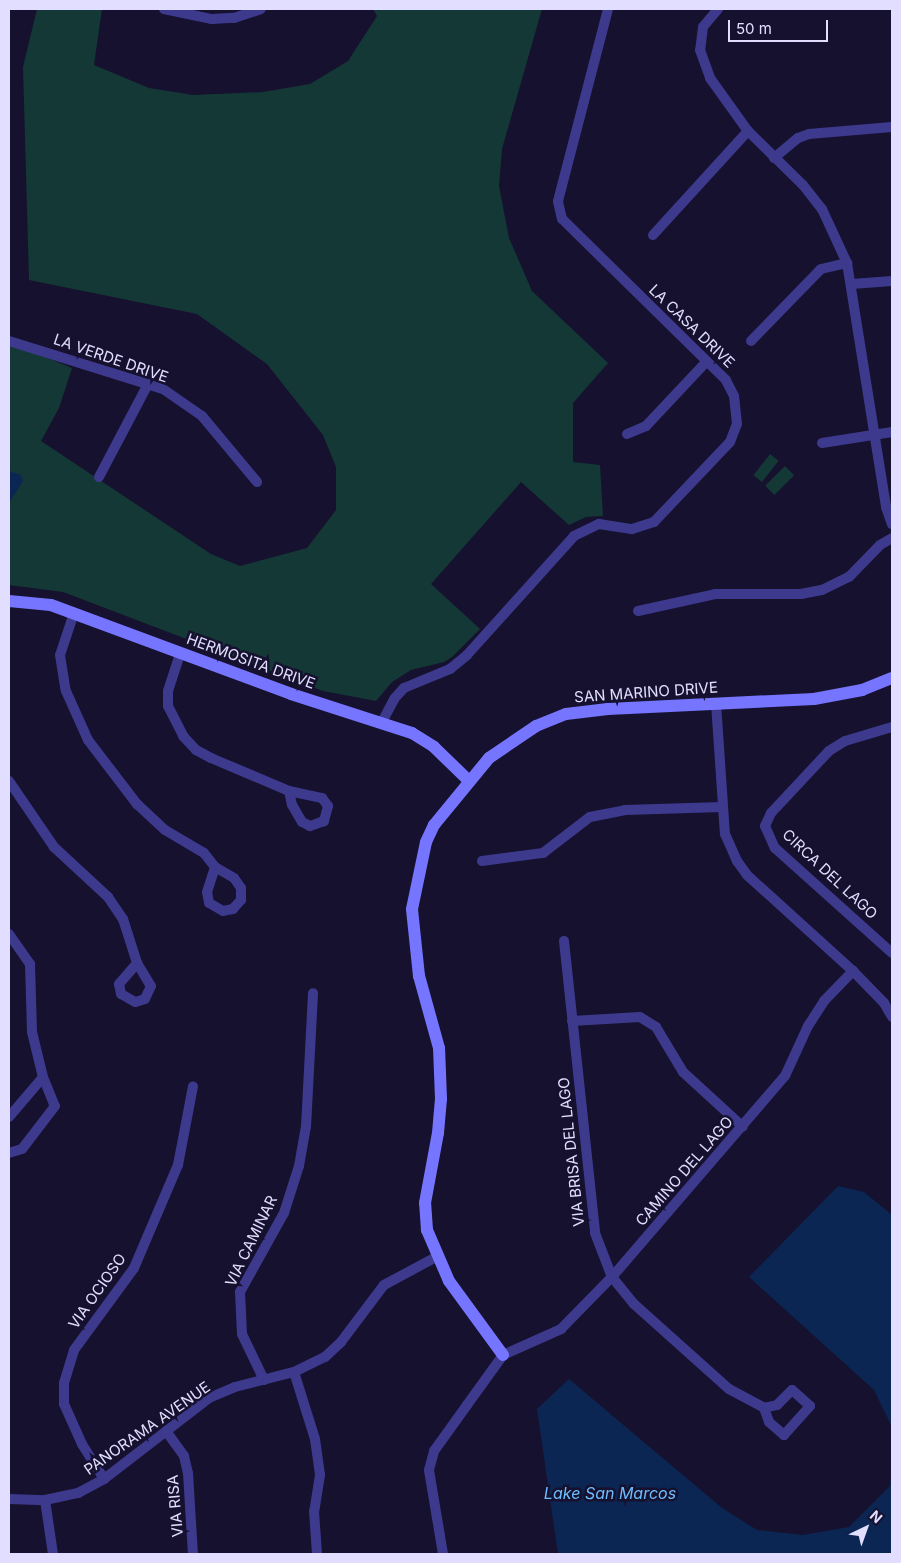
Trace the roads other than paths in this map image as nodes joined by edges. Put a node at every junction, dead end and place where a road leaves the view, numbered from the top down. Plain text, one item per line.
1 (164, 9) edge
2 (261, 9) edge
3 (608, 9) edge
4 (718, 9) edge
5 (892, 127) edge
6 (748, 132) junction
7 (774, 158) junction
8 (652, 235) dead end
9 (847, 263) junction
10 (892, 280) edge
11 (852, 284) junction
12 (9, 341) edge
13 (751, 341) dead end
14 (706, 361) junction
15 (148, 384) junction
16 (892, 432) edge
17 (874, 433) junction
18 (627, 434) dead end
19 (822, 442) dead end
20 (99, 477) dead end
21 (257, 482) dead end
22 (892, 524) edge
23 (892, 538) edge
24 (9, 601) edge
25 (638, 611) dead end
26 (74, 613) junction
27 (180, 654) junction
28 (892, 678) edge
29 (716, 703) junction
30 (382, 722) junction
31 (892, 727) edge
32 (468, 780) junction
33 (9, 781) edge
34 (289, 791) dead end
35 (722, 807) junction
36 (482, 861) dead end
37 (215, 866) dead end
38 (9, 934) edge
39 (564, 940) dead end
40 (892, 953) edge
41 (137, 963) dead end
42 (852, 971) junction
43 (313, 993) dead end
44 (892, 1017) edge
45 (572, 1021) junction
46 (43, 1077) junction
47 (194, 1086) dead end
48 (9, 1118) edge
49 (743, 1127) junction
50 (9, 1153) edge
51 (436, 1257) junction
52 (612, 1277) junction
53 (503, 1355) junction
54 (294, 1372) junction
55 (264, 1380) junction
56 (764, 1408) junction
57 (166, 1432) junction
58 (104, 1479) junction
59 (9, 1499) edge
60 (45, 1500) junction
61 (53, 1554) edge
62 (193, 1554) edge
63 (317, 1554) edge
64 (443, 1554) edge

1 - 2 street
3 - 14 street, LA CASA DRIVE
4 - 6 street
5 - 7 street
6 - 7 street
6 - 8 street
7 - 9 street
9 - 11 street
9 - 13 street
10 - 11 street
11 - 17 street
12 - 15 street, LA VERDE DRIVE
14 - 18 street
14 - 30 street, LA CASA DRIVE
15 - 20 street
15 - 21 street, LA VERDE DRIVE
16 - 17 street
17 - 19 street
17 - 22 street
23 - 25 street
24 - 26 street, HERMOSITA DRIVE
26 - 27 street, HERMOSITA DRIVE
26 - 37 street
27 - 30 street, HERMOSITA DRIVE
27 - 34 street
28 - 29 street, SAN MARINO DRIVE
29 - 32 street, SAN MARINO DRIVE
29 - 35 street
30 - 32 street, HERMOSITA DRIVE
31 - 40 street, CIRCA DEL LAGO
32 - 51 street, SAN MARINO DRIVE
33 - 41 street
35 - 36 street
35 - 42 street
38 - 46 street
39 - 45 street, VIA BRISA DEL LAGO
42 - 44 street
42 - 49 street, CAMINO DEL LAGO
43 - 55 street, VIA CAMINAR
45 - 49 street
45 - 52 street, VIA BRISA DEL LAGO
46 - 48 street
46 - 50 street
47 - 58 street, VIA OCIOSO
49 - 52 street, CAMINO DEL LAGO
51 - 53 street, SAN MARINO DRIVE
51 - 54 street, PANORAMA AVENUE
52 - 53 street, CAMINO DEL LAGO
52 - 56 street, VIA BRISA DEL LAGO
53 - 64 street
54 - 55 street, PANORAMA AVENUE
54 - 63 street
55 - 57 street, PANORAMA AVENUE
56 - 56 street, VIA BRISA DEL LAGO
57 - 58 street, PANORAMA AVENUE
57 - 62 street, VIA RISA
58 - 60 street, PANORAMA AVENUE
59 - 60 street, PANORAMA AVENUE
60 - 61 street

